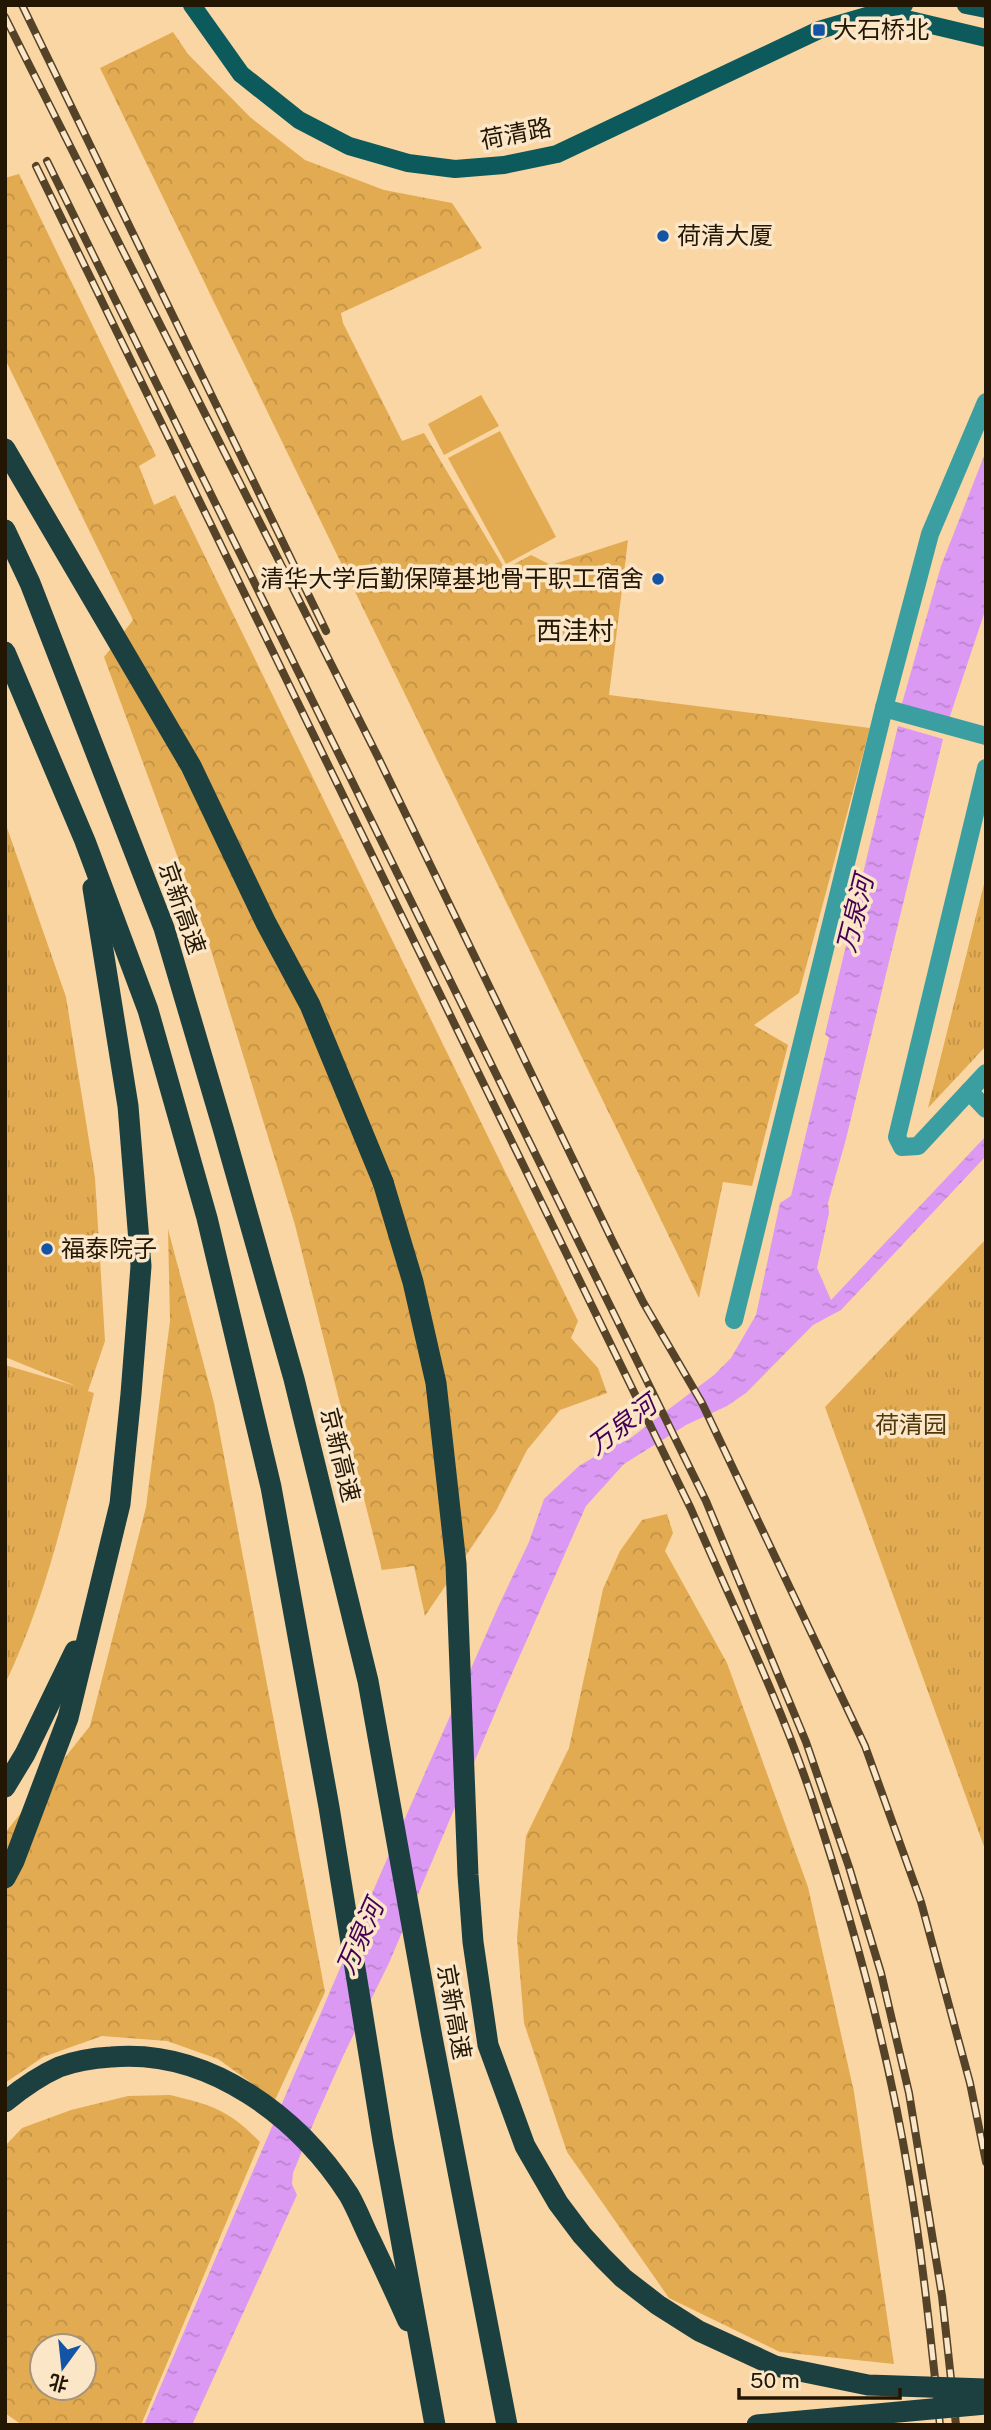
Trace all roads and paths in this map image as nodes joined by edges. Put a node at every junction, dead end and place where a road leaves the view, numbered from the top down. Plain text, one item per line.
1 (192, 5) edge
2 (904, 5) edge
3 (966, 5) edge
4 (986, 9) edge
5 (881, 13) junction
6 (986, 38) edge
7 (986, 402) edge
8 (5, 449) edge
9 (5, 530) edge
10 (5, 652) edge
11 (884, 708) junction
12 (986, 736) edge
13 (986, 768) edge
14 (85, 841) junction
15 (986, 1073) edge
16 (970, 1091) junction
17 (986, 1109) edge
18 (734, 1320) dead end
19 (93, 1614) junction
20 (5, 1787) edge
21 (10, 1870) edge
22 (5, 2102) edge
23 (421, 2348) junction
24 (986, 2389) edge
25 (986, 2404) edge
26 (435, 2425) edge
27 (507, 2425) edge
28 (757, 2425) edge

1 - 5 main road, 荷清路
2 - 5 main road, 荷清路
3 - 4 main road
5 - 6 main road, 荷清路
7 - 11 street
8 - 24 highway, bridge
9 - 27 highway, 京新高速
10 - 14 highway
11 - 12 street
11 - 18 street
13 - 16 street
14 - 19 highway
14 - 23 highway
15 - 16 street
16 - 17 street
19 - 20 highway
19 - 21 highway
22 - 23 highway
23 - 26 highway
25 - 28 highway, bridge

